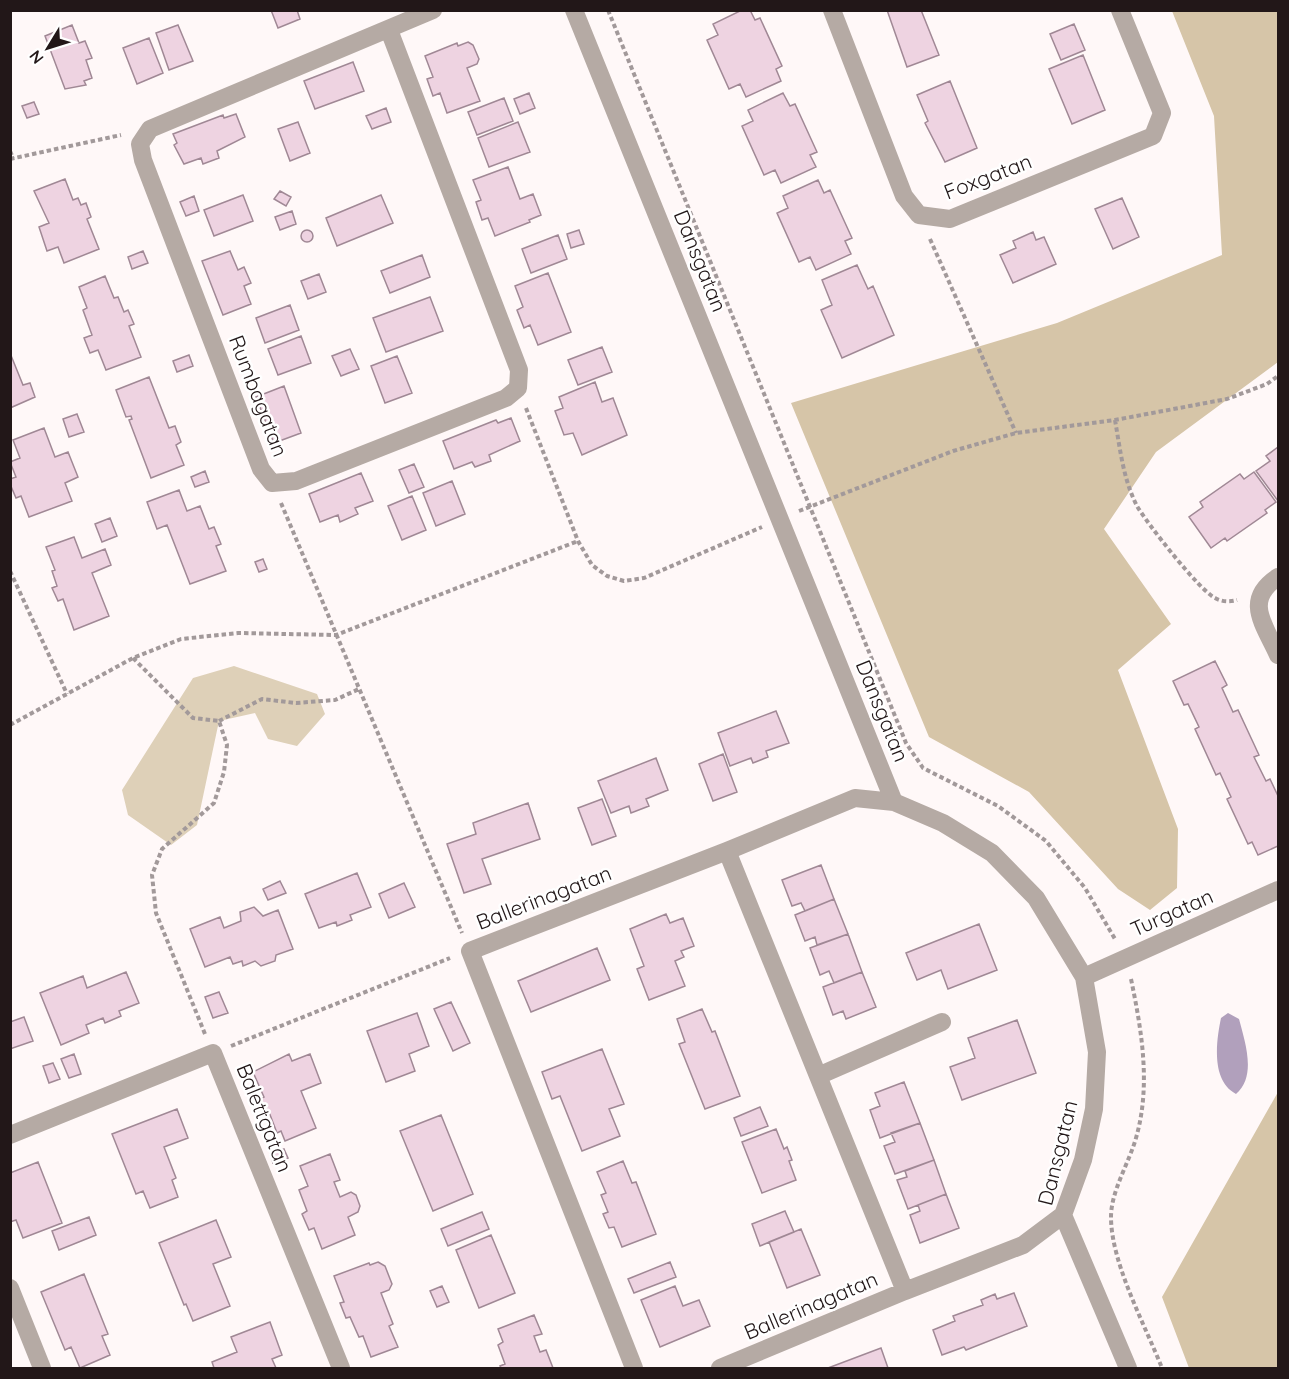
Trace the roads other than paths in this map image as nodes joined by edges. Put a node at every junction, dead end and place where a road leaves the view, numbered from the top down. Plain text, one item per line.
1 (433, 10) edge
2 (574, 10) edge
3 (832, 10) edge
4 (1120, 10) edge
5 (389, 30) junction
6 (1278, 577) edge
7 (1278, 655) edge
8 (894, 802) junction
9 (727, 851) junction
10 (1278, 890) edge
11 (1084, 977) junction
12 (942, 1022) dead end
13 (818, 1076) junction
14 (10, 1135) edge
15 (1063, 1215) junction
16 (10, 1288) edge
17 (905, 1291) junction
18 (42, 1368) edge
19 (341, 1368) edge
20 (634, 1368) edge
21 (720, 1368) edge
22 (1128, 1368) edge

1 - 5 street
2 - 8 street, Dansgatan
3 - 4 street, Foxgatan
5 - 5 street, Rumbagatan
6 - 7 street
8 - 9 street
8 - 11 street, Dansgatan
9 - 13 street, Ballerinagatan
9 - 20 street, Ballerinagatan
10 - 11 street, Turgatan
11 - 15 street, Dansgatan
12 - 13 street
13 - 17 street, Ballerinagatan
14 - 19 street, Balettgatan
15 - 17 street
15 - 22 street, Dansgatan
16 - 18 street
17 - 21 street, Ballerinagatan

